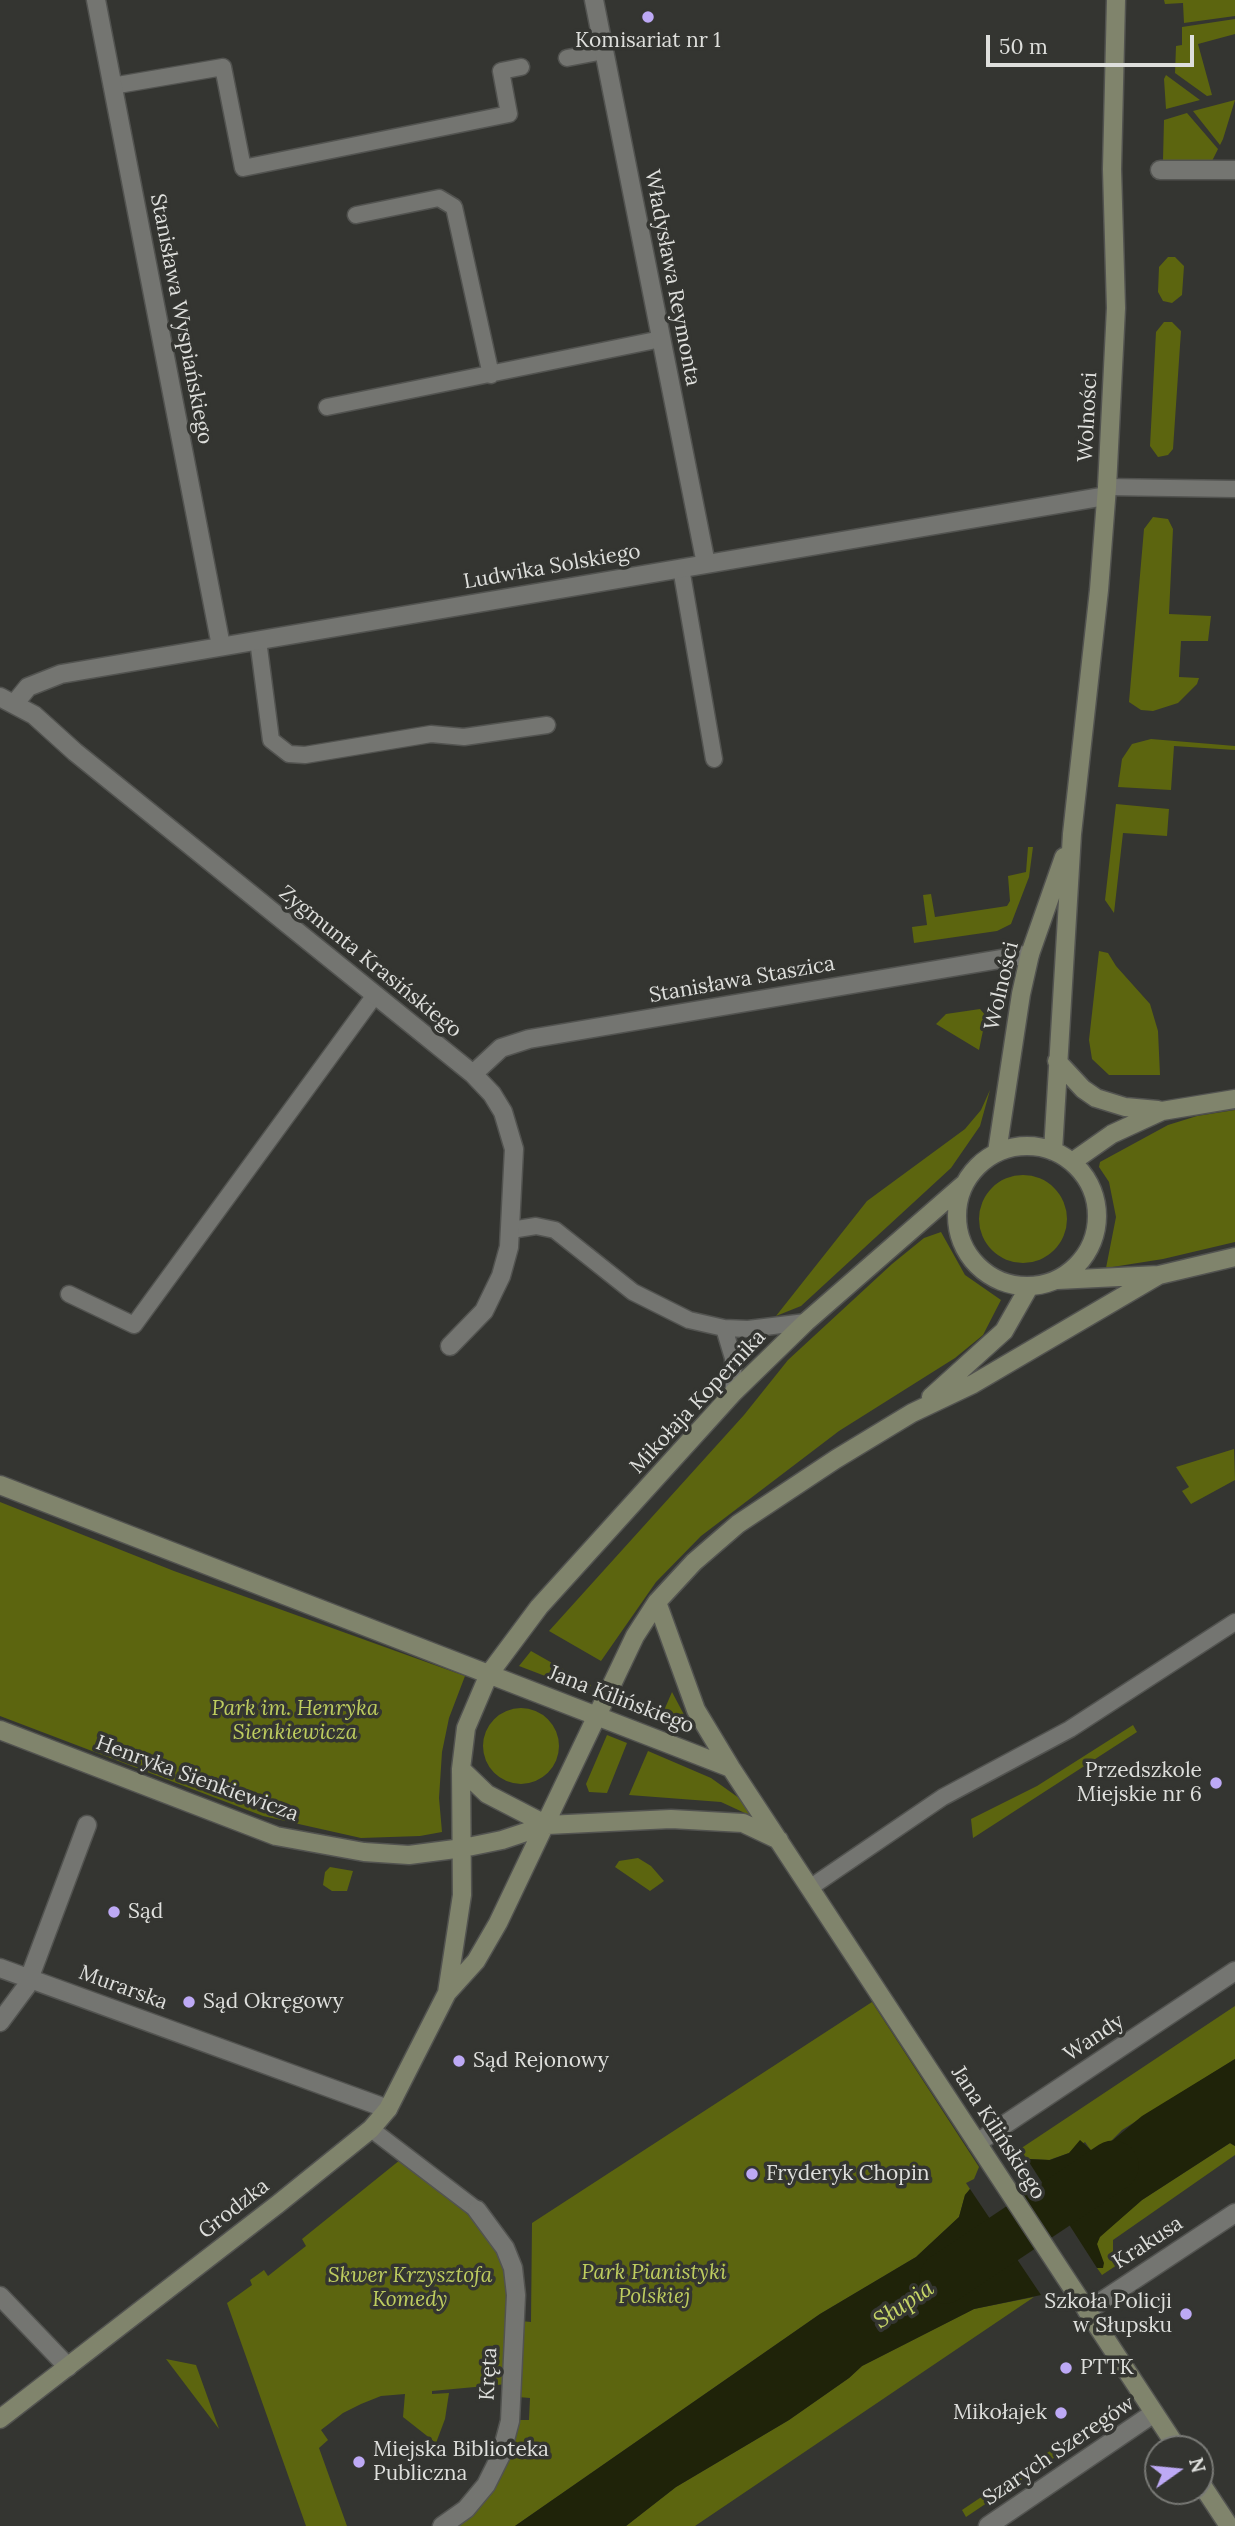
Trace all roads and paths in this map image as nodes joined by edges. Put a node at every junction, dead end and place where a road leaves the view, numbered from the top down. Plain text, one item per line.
1 (96, 0) edge
2 (594, 0) edge
3 (1116, 0) edge
4 (604, 51) junction
5 (568, 58) dead end
6 (521, 67) dead end
7 (112, 86) junction
8 (1160, 170) dead end
9 (1235, 170) edge
10 (356, 215) dead end
11 (661, 339) junction
12 (491, 375) junction
13 (327, 407) dead end
14 (1235, 489) edge
15 (1107, 491) junction
16 (706, 564) junction
17 (681, 568) junction
18 (258, 640) junction
19 (221, 646) junction
20 (8, 700) edge
21 (547, 725) dead end
22 (714, 760) dead end
23 (1072, 834) junction
24 (1030, 954) junction
25 (375, 995) junction
26 (1057, 1061) junction
27 (473, 1074) junction
28 (1235, 1099) edge
29 (1162, 1111) junction
30 (1053, 1151) junction
31 (997, 1152) junction
32 (1072, 1162) junction
33 (963, 1185) junction
34 (511, 1230) junction
35 (1235, 1257) edge
36 (1159, 1275) junction
37 (1057, 1280) junction
38 (1029, 1287) junction
39 (69, 1294) dead end
40 (806, 1322) junction
41 (724, 1328) junction
42 (450, 1346) dead end
43 (734, 1392) junction
44 (912, 1413) junction
45 (0, 1485) edge
46 (657, 1602) junction
47 (1235, 1622) edge
48 (489, 1674) junction
49 (596, 1715) junction
50 (0, 1730) edge
51 (731, 1768) junction
52 (461, 1769) junction
53 (87, 1825) dead end
54 (547, 1825) junction
55 (781, 1842) junction
56 (463, 1847) junction
57 (811, 1887) junction
58 (0, 1968) edge
59 (1235, 1971) edge
60 (29, 1979) junction
61 (447, 1993) junction
62 (0, 2022) edge
63 (388, 2109) junction
64 (371, 2129) junction
65 (977, 2143) junction
66 (477, 2210) joint
67 (1235, 2213) edge
68 (0, 2296) edge
69 (1087, 2311) junction
70 (68, 2367) junction
71 (1154, 2413) junction
72 (0, 2419) edge
73 (1169, 2435) edge
74 (1214, 2503) edge
75 (442, 2526) edge
76 (988, 2526) edge
77 (1229, 2526) edge

1 - 7 street, Stanisława Wyspiańskiego
2 - 4 street, Władysława Reymonta
3 - 15 street, Wolności
4 - 5 lane
4 - 11 street, Władysława Reymonta
6 - 7 lane
7 - 19 street, Stanisława Wyspiańskiego
8 - 9 street
10 - 12 lane
11 - 12 lane
11 - 16 street, Władysława Reymonta
12 - 13 lane
14 - 15 lane
15 - 16 street, Ludwika Solskiego
15 - 23 street, Wolności
16 - 17 street, Ludwika Solskiego
17 - 18 street, Ludwika Solskiego
17 - 22 lane
18 - 19 street, Ludwika Solskiego
18 - 21 lane
19 - 20 street, Ludwika Solskiego
20 - 25 street, Zygmunta Krasińskiego
23 - 24 street, Wolności
23 - 26 street, Wolności
24 - 27 street, Stanisława Staszica
24 - 31 street, Wolności
25 - 27 street, Zygmunta Krasińskiego
25 - 39 lane
26 - 29 street
26 - 30 street, Wolności
27 - 34 street, Zygmunta Krasińskiego
28 - 29 street
29 - 32 street
30 - 31 street
30 - 32 street
31 - 33 street
32 - 37 street
33 - 38 street
33 - 40 street, Mikołaja Kopernika
34 - 41 lane
34 - 42 street, Zygmunta Krasińskiego
35 - 36 street
36 - 37 street
36 - 44 street
37 - 38 street
38 - 44 street
40 - 41 lane
40 - 43 street, Mikołaja Kopernika
41 - 43 lane
43 - 48 street, Mikołaja Kopernika
44 - 46 street
45 - 48 street
46 - 49 street
46 - 51 street
47 - 57 lane
48 - 49 street, Jana Kilińskiego
48 - 52 street, Grodzka
49 - 51 street, Jana Kilińskiego
49 - 54 street
50 - 56 street, Henryka Sienkiewicza
51 - 55 street, Jana Kilińskiego
52 - 54 street
52 - 56 street, Grodzka
53 - 60 street
54 - 55 street, Jana Kilińskiego
54 - 56 street, Henryka Sienkiewicza
54 - 61 street, Grodzka
55 - 57 street, Jana Kilińskiego
56 - 61 street, Grodzka
57 - 65 street, Jana Kilińskiego
58 - 60 street, Murarska
59 - 65 street, Wandy
60 - 62 street
60 - 63 street, Murarska
61 - 63 street, Grodzka
63 - 64 street, Grodzka
64 - 66 lane
64 - 70 street, Grodzka
65 - 69 street, Jana Kilińskiego
66 - 75 street, Kręta
67 - 69 street, Krakusa
68 - 70 street
69 - 71 street, Jana Kilińskiego
70 - 72 street, Grodzka
71 - 73 street, Jana Kilińskiego
71 - 76 street, Szarych Szeregów
74 - 77 street

